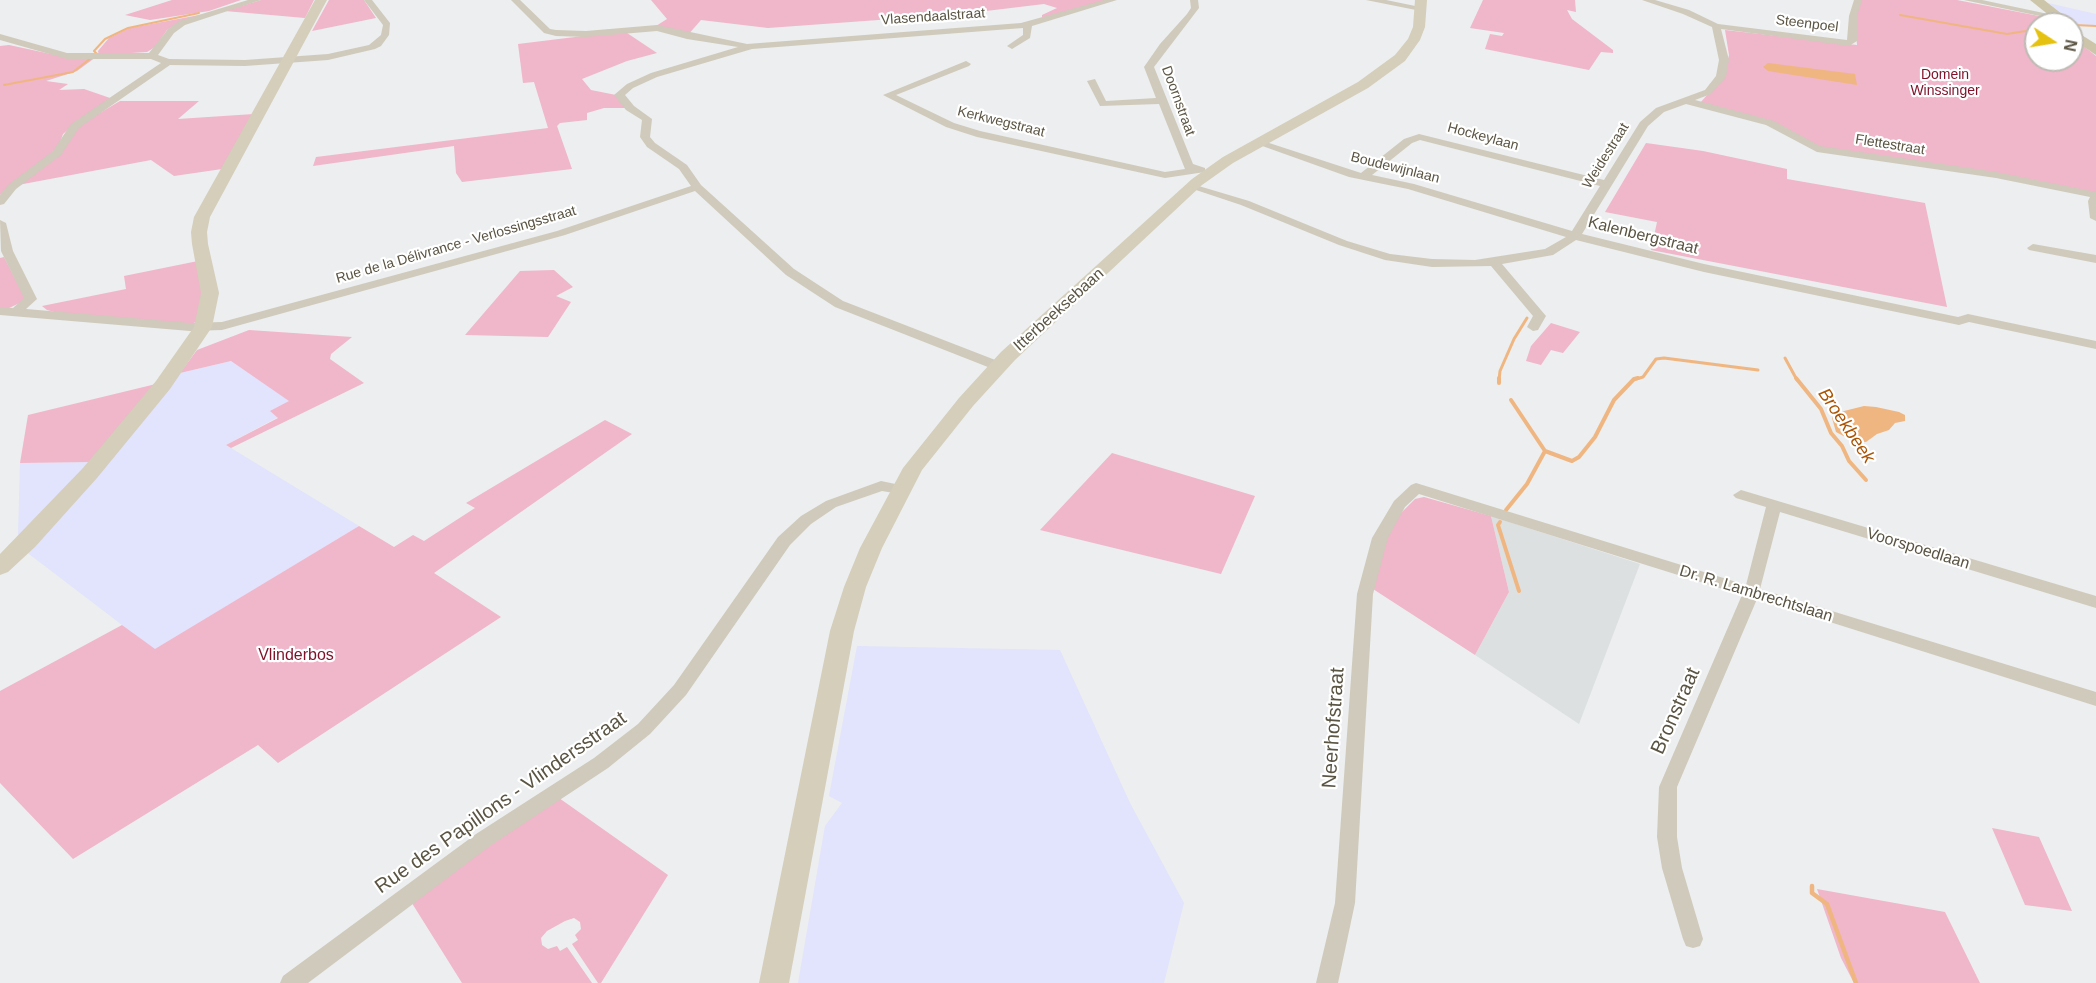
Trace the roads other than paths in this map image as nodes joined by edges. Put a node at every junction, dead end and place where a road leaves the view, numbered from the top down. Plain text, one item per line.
1 (257, 0) edge
2 (321, 0) edge
3 (368, 0) edge
4 (515, 0) edge
5 (1113, 0) edge
6 (1194, 0) edge
7 (1370, 0) edge
8 (1646, 0) edge
9 (1858, 0) edge
10 (1968, 0) edge
11 (2028, 0) edge
12 (2036, 0) edge
13 (1421, 4) edge
14 (2033, 12) edge
15 (2045, 12) edge
16 (2052, 12) edge
17 (1028, 25) junction
18 (1716, 26) junction
19 (2084, 36) edge
20 (0, 37) edge
21 (1012, 46) dead end
22 (2096, 46) edge
23 (748, 47) junction
24 (152, 56) junction
25 (287, 61) junction
26 (168, 62) junction
27 (966, 64) dead end
28 (1092, 81) dead end
29 (1163, 101) junction
30 (1687, 101) junction
31 (1259, 144) junction
32 (1202, 171) junction
33 (1363, 177) junction
34 (1605, 184) junction
35 (697, 187) junction
36 (1192, 187) junction
37 (2096, 196) edge
38 (0, 202) edge
39 (2096, 218) edge
40 (0, 223) edge
41 (1570, 239) junction
42 (2033, 248) dead end
43 (2096, 259) edge
44 (1494, 262) junction
45 (0, 311) edge
46 (16, 312) junction
47 (212, 326) junction
48 (1533, 327) dead end
49 (2096, 345) edge
50 (998, 366) junction
51 (1416, 488) joint
52 (900, 489) junction
53 (1741, 495) dead end
54 (1774, 505) junction
55 (0, 567) edge
56 (1751, 592) junction
57 (2096, 603) edge
58 (2096, 699) edge
59 (1693, 939) dead end
60 (291, 983) edge
61 (774, 983) edge
62 (1327, 983) edge

1 - 24 street
2 - 25 main road
3 - 25 street
4 - 23 street, Vlasendaalstraat
5 - 17 street, Vlasendaalstraat
6 - 29 street, Doornstraat
7 - 13 street
8 - 18 street
9 - 18 street, Steenpoel
10 - 14 street
11 - 15 main road
12 - 16 main road
13 - 31 main road, Itterbeeksebaan
17 - 21 street
17 - 23 street, Vlasendaalstraat
18 - 30 street, Weidestraat
19 - 22 main road
20 - 24 street
23 - 35 street
24 - 26 street
25 - 26 street
25 - 47 main road
26 - 38 street
27 - 32 street, Kerkwegstraat
28 - 29 street
29 - 32 street, Doornstraat
30 - 34 street, Weidestraat
30 - 37 street, Flettestraat
31 - 32 main road, Itterbeeksebaan
31 - 33 street, Boudewijnlaan
32 - 36 main road, Itterbeeksebaan
33 - 34 street, Hockeylaan
33 - 41 street, Boudewijnlaan
34 - 41 street, Weidestraat
35 - 47 street, Rue de la Délivrance - Verlossingsstraat
35 - 50 street
36 - 44 street, Kalenbergstraat
36 - 50 main road, Itterbeeksebaan
37 - 39 street
40 - 46 street
41 - 44 street, Kalenbergstraat
41 - 49 street, Kalenbergstraat
42 - 43 street
44 - 48 street
45 - 46 street, Rue de la Délivrance - Verlossingsstraat
46 - 47 street, Rue de la Délivrance - Verlossingsstraat
47 - 55 main road
50 - 52 main road, Itterbeeksebaan
51 - 56 street, Dr. R. Lambrechtslaan
51 - 62 street, Neerhofstraat
52 - 60 street, Rue des Papillons - Vlindersstraat
52 - 61 main road, Itterbeeksebaan
53 - 54 street, Voorspoedlaan
54 - 56 street, Bronstraat
54 - 57 street, Voorspoedlaan
56 - 58 street, Dr. R. Lambrechtslaan
56 - 59 street, Bronstraat

